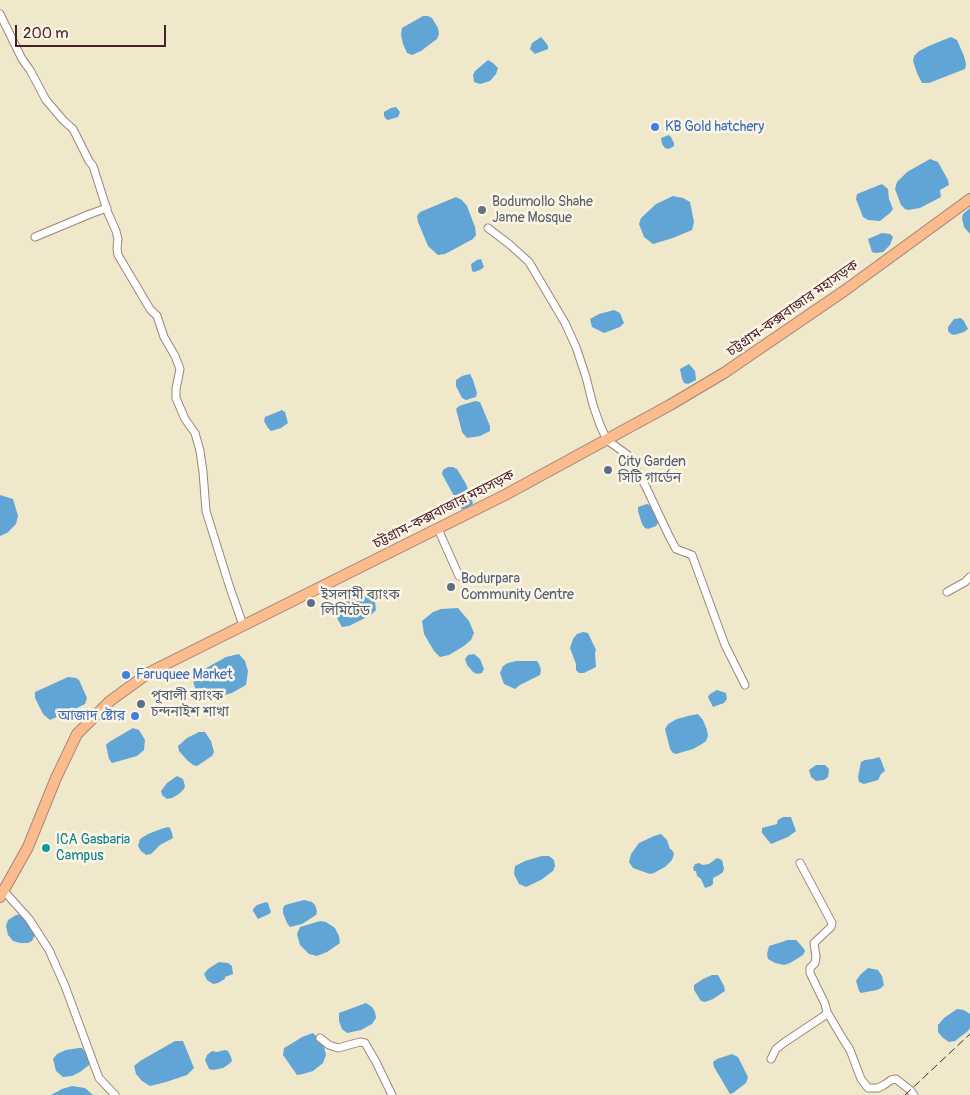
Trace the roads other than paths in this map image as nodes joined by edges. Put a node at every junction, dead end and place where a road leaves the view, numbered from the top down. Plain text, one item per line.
1 (0, 14) edge
2 (970, 199) edge
3 (107, 208) junction
4 (488, 228) dead end
5 (35, 237) dead end
6 (607, 440) junction
7 (438, 529) junction
8 (459, 576) dead end
9 (970, 577) edge
10 (947, 592) dead end
11 (243, 625) junction
12 (745, 685) dead end
13 (800, 862) dead end
14 (2, 894) edge
15 (827, 1012) junction
16 (320, 1038) dead end
17 (771, 1059) dead end
18 (115, 1095) edge
19 (392, 1095) edge
20 (914, 1095) edge

1 - 3 street
2 - 6 highway, চট্টগ্রাম-কক্সবাজার মহাসড়ক
3 - 5 street
3 - 11 street
4 - 6 street
6 - 7 highway, চট্টগ্রাম-কক্সবাজার মহাসড়ক
6 - 12 street
7 - 8 street
7 - 11 highway, চট্টগ্রাম-কক্সবাজার মহাসড়ক
9 - 10 street
11 - 14 highway, চট্টগ্রাম-কক্সবাজার মহাসড়ক
13 - 15 street
14 - 18 street
15 - 17 street
15 - 20 street
16 - 19 street

